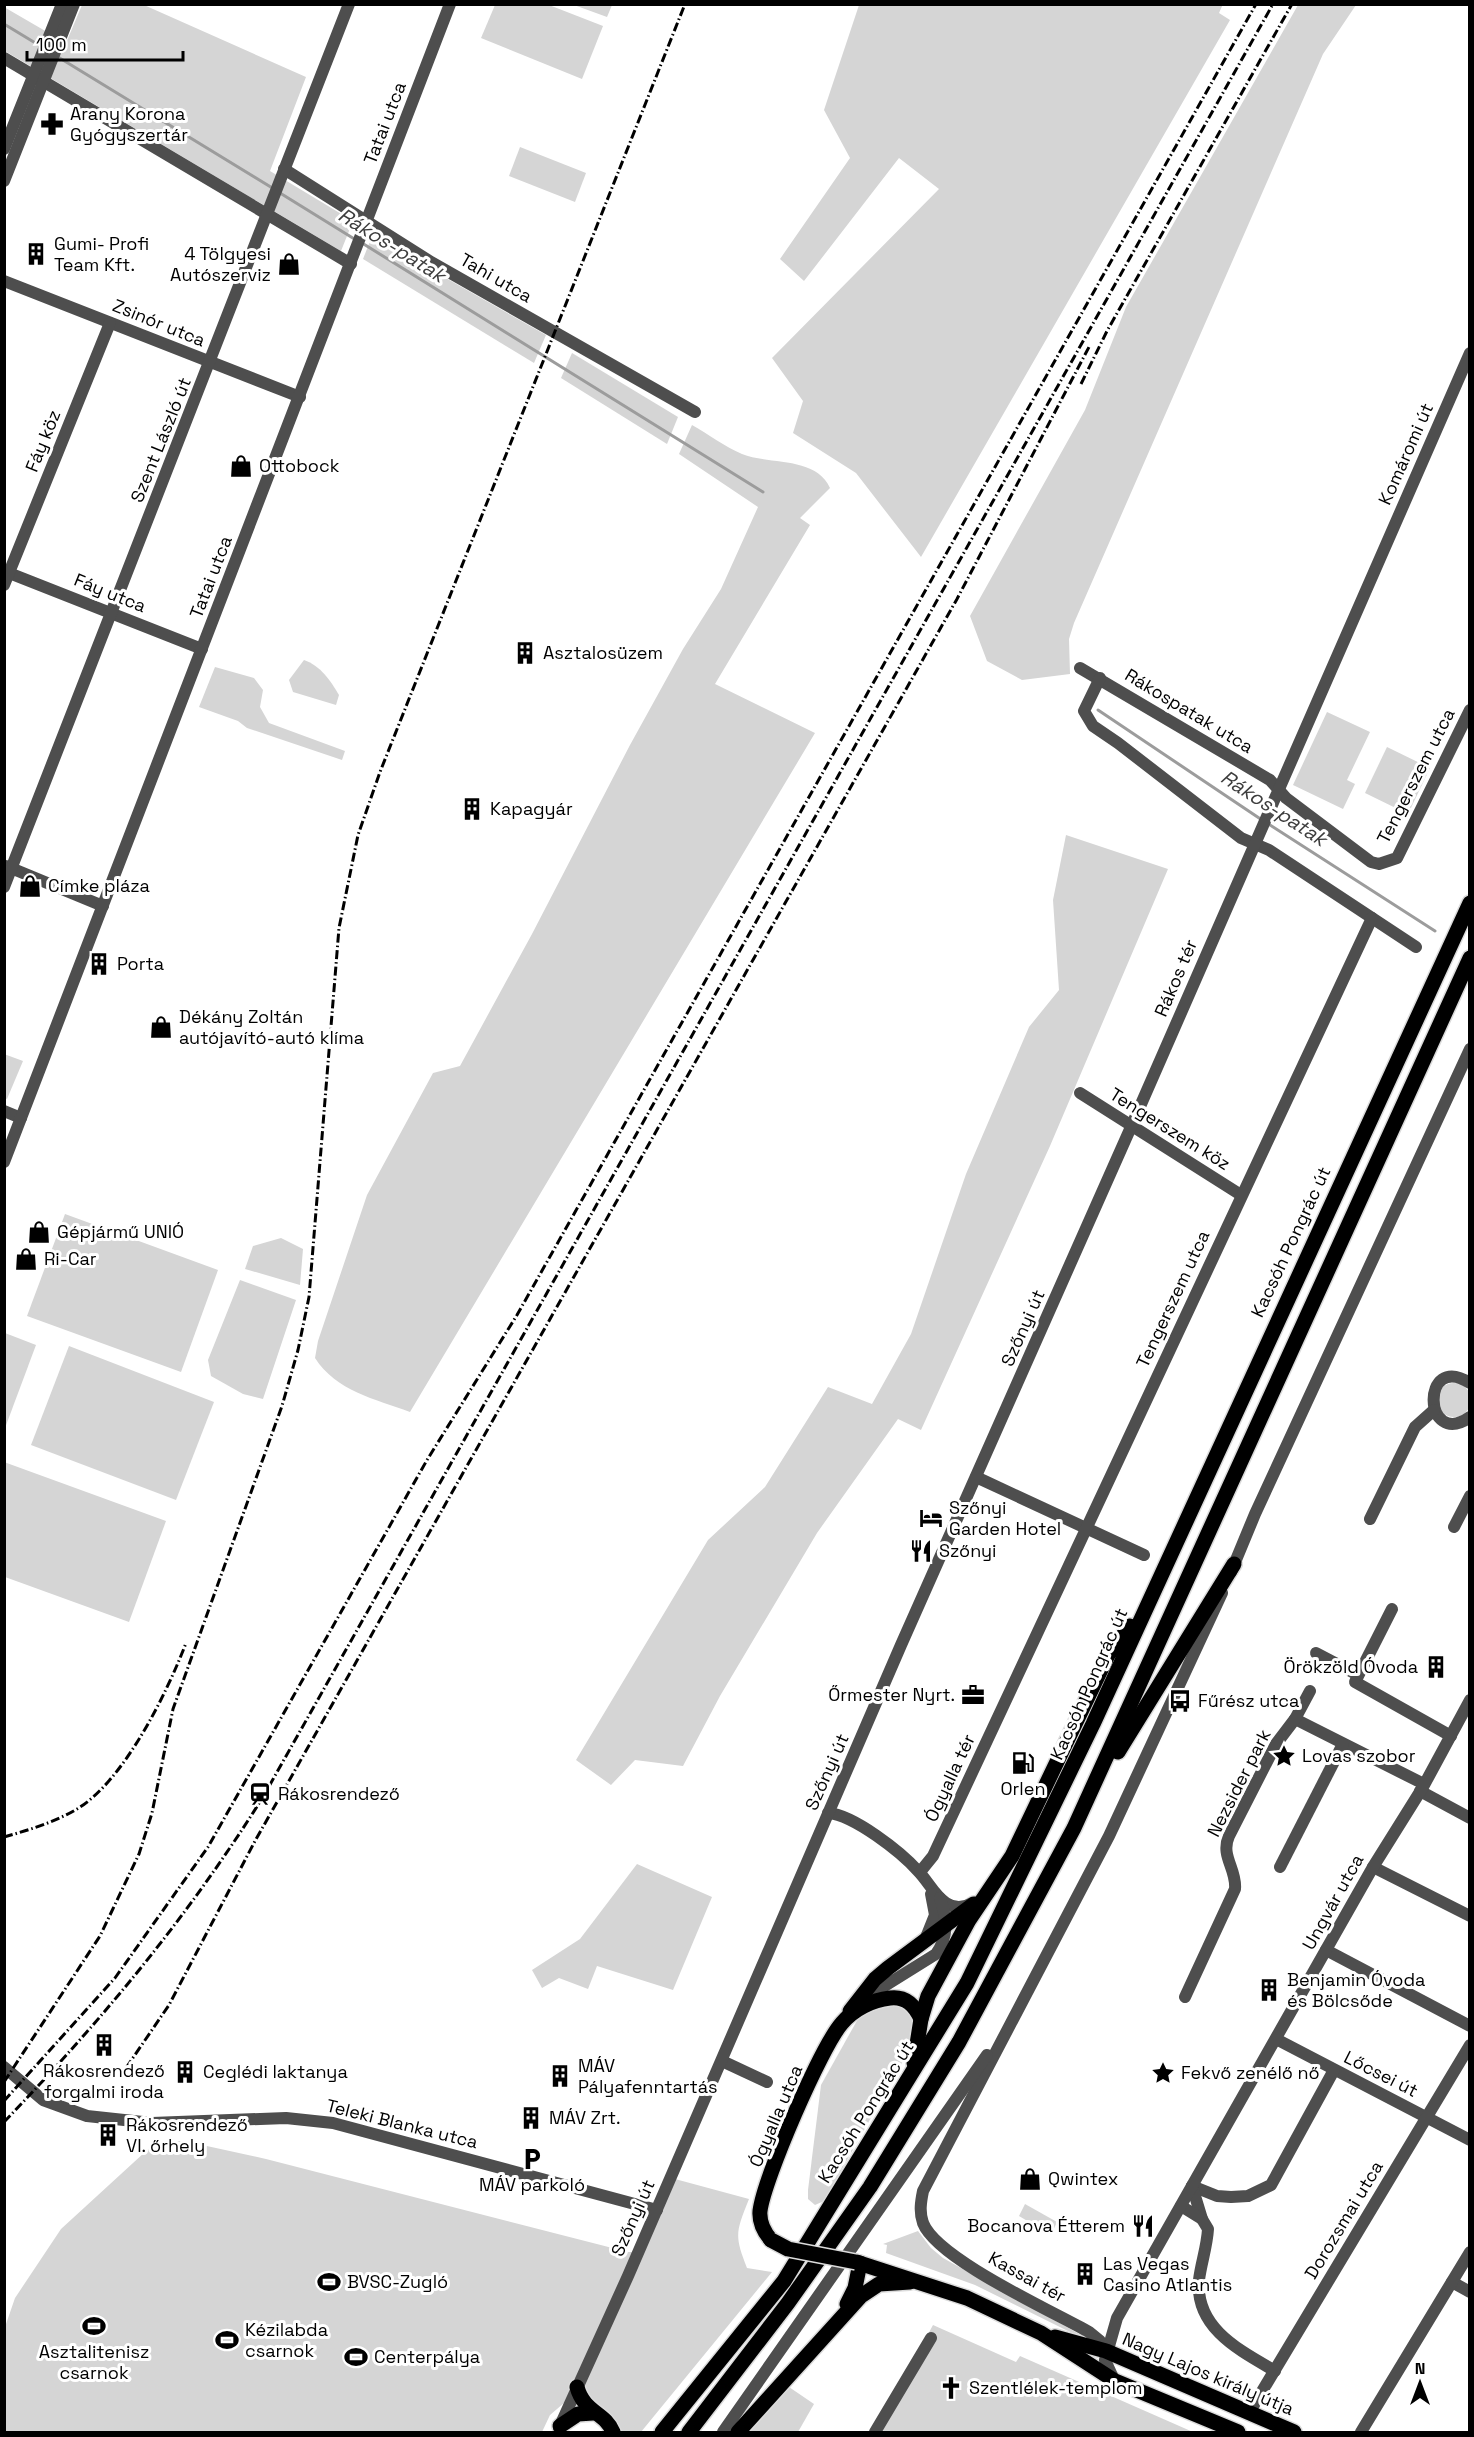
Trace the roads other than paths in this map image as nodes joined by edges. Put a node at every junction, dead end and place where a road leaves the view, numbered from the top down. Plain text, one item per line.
1 (62, 4) edge
2 (74, 4) edge
3 (349, 4) edge
4 (450, 4) edge
5 (57, 31) junction
6 (4, 58) edge
7 (40, 73) junction
8 (4, 148) edge
9 (284, 169) junction
10 (4, 181) edge
11 (267, 209) junction
12 (366, 223) junction
13 (353, 259) junction
14 (4, 281) edge
15 (110, 323) junction
16 (1470, 353) edge
17 (211, 363) junction
18 (300, 397) junction
19 (695, 412) dead end
20 (1374, 569) joint
21 (7, 572) edge
22 (4, 585) edge
23 (112, 613) junction
24 (202, 649) junction
25 (1080, 668) dead end
26 (1100, 678) junction
27 (1470, 710) edge
28 (1277, 788) junction
29 (1254, 842) junction
30 (8, 867) edge
31 (4, 887) edge
32 (1470, 903) edge
33 (103, 906) junction
34 (1372, 918) junction
35 (1416, 946) dead end
36 (1470, 958) edge
37 (1470, 1049) edge
38 (1080, 1093) dead end
39 (4, 1111) edge
40 (21, 1118) junction
41 (1131, 1127) junction
42 (4, 1162) edge
43 (1241, 1195) junction
44 (1470, 1383) edge
45 (1434, 1410) junction
46 (1470, 1417) edge
47 (976, 1477) junction
48 (1470, 1496) edge
49 (1370, 1519) dead end
50 (1089, 1527) junction
51 (1454, 1527) dead end
52 (1144, 1555) dead end
53 (1234, 1564) junction
54 (1147, 1604) junction
55 (1392, 1610) dead end
56 (1316, 1653) dead end
57 (1358, 1675) junction
58 (1310, 1691) dead end
59 (1009, 1695) joint
60 (1470, 1700) edge
61 (1295, 1719) junction
62 (1465, 1721) edge
63 (1451, 1736) junction
64 (1343, 1744) junction
65 (1095, 1784) junction
66 (1422, 1788) junction
67 (828, 1813) junction
68 (1470, 1818) edge
69 (1281, 1867) dead end
70 (1373, 1867) junction
71 (922, 1875) junction
72 (984, 1896) junction
73 (939, 1897) junction
74 (1470, 1916) edge
75 (947, 1927) junction
76 (924, 1941) junction
77 (1326, 1950) junction
78 (1185, 1997) dead end
79 (1022, 2003) junction
80 (847, 2018) junction
81 (921, 2019) junction
82 (1470, 2026) edge
83 (1276, 2039) junction
84 (1470, 2045) edge
85 (722, 2061) junction
86 (4, 2067) edge
87 (1334, 2070) junction
88 (767, 2082) dead end
89 (908, 2082) junction
90 (1427, 2118) junction
91 (1470, 2140) edge
92 (1192, 2186) junction
93 (1181, 2206) junction
94 (657, 2210) junction
95 (1202, 2219) junction
96 (771, 2240) joint
97 (1470, 2252) edge
98 (858, 2263) junction
99 (1452, 2282) junction
100 (929, 2283) junction
101 (1470, 2292) edge
102 (840, 2317) junction
103 (1041, 2333) junction
104 (931, 2338) dead end
105 (1106, 2351) junction
106 (1275, 2370) junction
107 (1115, 2382) junction
108 (578, 2387) junction
109 (593, 2413) junction
110 (1249, 2413) junction
111 (1208, 2420) junction
112 (558, 2429) edge
113 (613, 2433) edge
114 (662, 2433) edge
115 (689, 2433) edge
116 (723, 2433) edge
117 (738, 2433) edge
118 (875, 2433) edge
119 (1221, 2433) edge
120 (1238, 2433) edge
121 (1294, 2433) edge
122 (1361, 2433) edge

1 - 5 street
2 - 5 street
3 - 9 street, Szent László út
4 - 12 street, Tatai utca
5 - 7 street
6 - 7 street
7 - 8 street
7 - 10 street
7 - 11 street
9 - 11 street, Szent László út
9 - 12 street, Tahi utca
11 - 13 street
11 - 17 street, Szent László út
12 - 13 street, Tatai utca
12 - 19 street, Tahi utca
13 - 18 street, Tatai utca
14 - 15 street, Zsinór utca
15 - 17 street, Zsinór utca
15 - 21 street, Fáy köz
16 - 20 street, Komáromi út
17 - 18 street, Zsinór utca
17 - 23 street, Szent László út
18 - 24 street, Tatai utca
20 - 28 street, Rákos tér
21 - 22 street, Fáy köz
21 - 23 street, Fáy utca
23 - 24 street, Fáy utca
23 - 30 street, Szent László út
24 - 33 street, Tatai utca
25 - 26 street, Rákospatak utca
26 - 28 street, Rákospatak utca
26 - 29 street
27 - 28 street, Tengerszem utca
28 - 29 street, Rákos tér
29 - 34 street
29 - 41 street, Rákos tér
30 - 31 street, Szent László út
30 - 33 street
32 - 54 main road, Kacsóh Pongrác út
33 - 40 street, Tatai utca
34 - 35 street
34 - 43 street, Tengerszem utca
36 - 65 main road
37 - 53 street
38 - 41 street, Tengerszem köz
39 - 40 street
40 - 42 street, Tatai utca
41 - 43 street, Tengerszem köz
41 - 47 street, Szőnyi út
43 - 50 street, Tengerszem utca
44 - 45 street
45 - 46 street
45 - 49 street
47 - 50 street
47 - 67 street, Szőnyi út
48 - 51 street
50 - 52 street
50 - 59 street, Tengerszem utca
53 - 65 main road
53 - 79 street
54 - 72 main road
54 - 89 main road, Kacsóh Pongrác út
55 - 57 street
56 - 57 street
57 - 63 street
58 - 61 street, Nezsider park
59 - 71 street, Ógyalla tér
60 - 62 street, Ungvár utca
61 - 64 street, Nezsider park
61 - 78 street, Nezsider park
62 - 63 street, Ungvár utca
63 - 66 street, Ungvár utca
64 - 66 street, Nezsider park
64 - 69 street
65 - 115 main road
66 - 68 street, Nezsider park
66 - 70 street, Ungvár utca
67 - 71 street
67 - 85 street, Szőnyi út
70 - 74 street
70 - 77 street, Ungvár utca
71 - 73 street
71 - 76 street
72 - 73 street
72 - 75 main road, Ógyalla utca
72 - 81 main road
73 - 75 street
75 - 76 main road, Ógyalla utca
75 - 80 street
76 - 80 main road, Ógyalla utca
77 - 82 street
77 - 83 street, Ungvár utca
79 - 105 street, Kassai tér
79 - 116 street
80 - 81 main road
80 - 96 main road, Ógyalla utca
81 - 89 main road
83 - 87 street, Lőcsei út
83 - 92 street, Ungvár utca
84 - 90 street, Dorozsmai utca
85 - 88 street
85 - 94 street, Szőnyi út
86 - 94 street, Teleki Blanka utca
87 - 90 street, Lőcsei út
87 - 92 street
89 - 114 main road, Kacsóh Pongrác út
90 - 91 street, Lőcsei út
90 - 106 street, Dorozsmai utca
92 - 93 street, Ungvár utca
92 - 95 street
93 - 95 street
93 - 105 street, Ungvár utca
94 - 108 street, Szőnyi út
95 - 106 street
96 - 98 main road, Nagy Lajos király útja, bridge
97 - 99 street
98 - 100 main road, Nagy Lajos király útja
98 - 102 main road
99 - 101 street
99 - 122 street
100 - 102 main road
100 - 103 main road, Nagy Lajos király útja
102 - 117 main road
103 - 105 main road, Nagy Lajos király útja
103 - 107 main road, Nagy Lajos király útja
104 - 118 street
105 - 107 street, Kassai tér
105 - 110 main road, Nagy Lajos király útja
106 - 110 street, Dorozsmai utca
107 - 111 main road, Nagy Lajos király útja
108 - 109 main road
108 - 112 street, Szőnyi út
109 - 112 main road
109 - 113 main road
110 - 121 main road, Nagy Lajos király útja
111 - 119 street
111 - 120 main road, Nagy Lajos király útja

